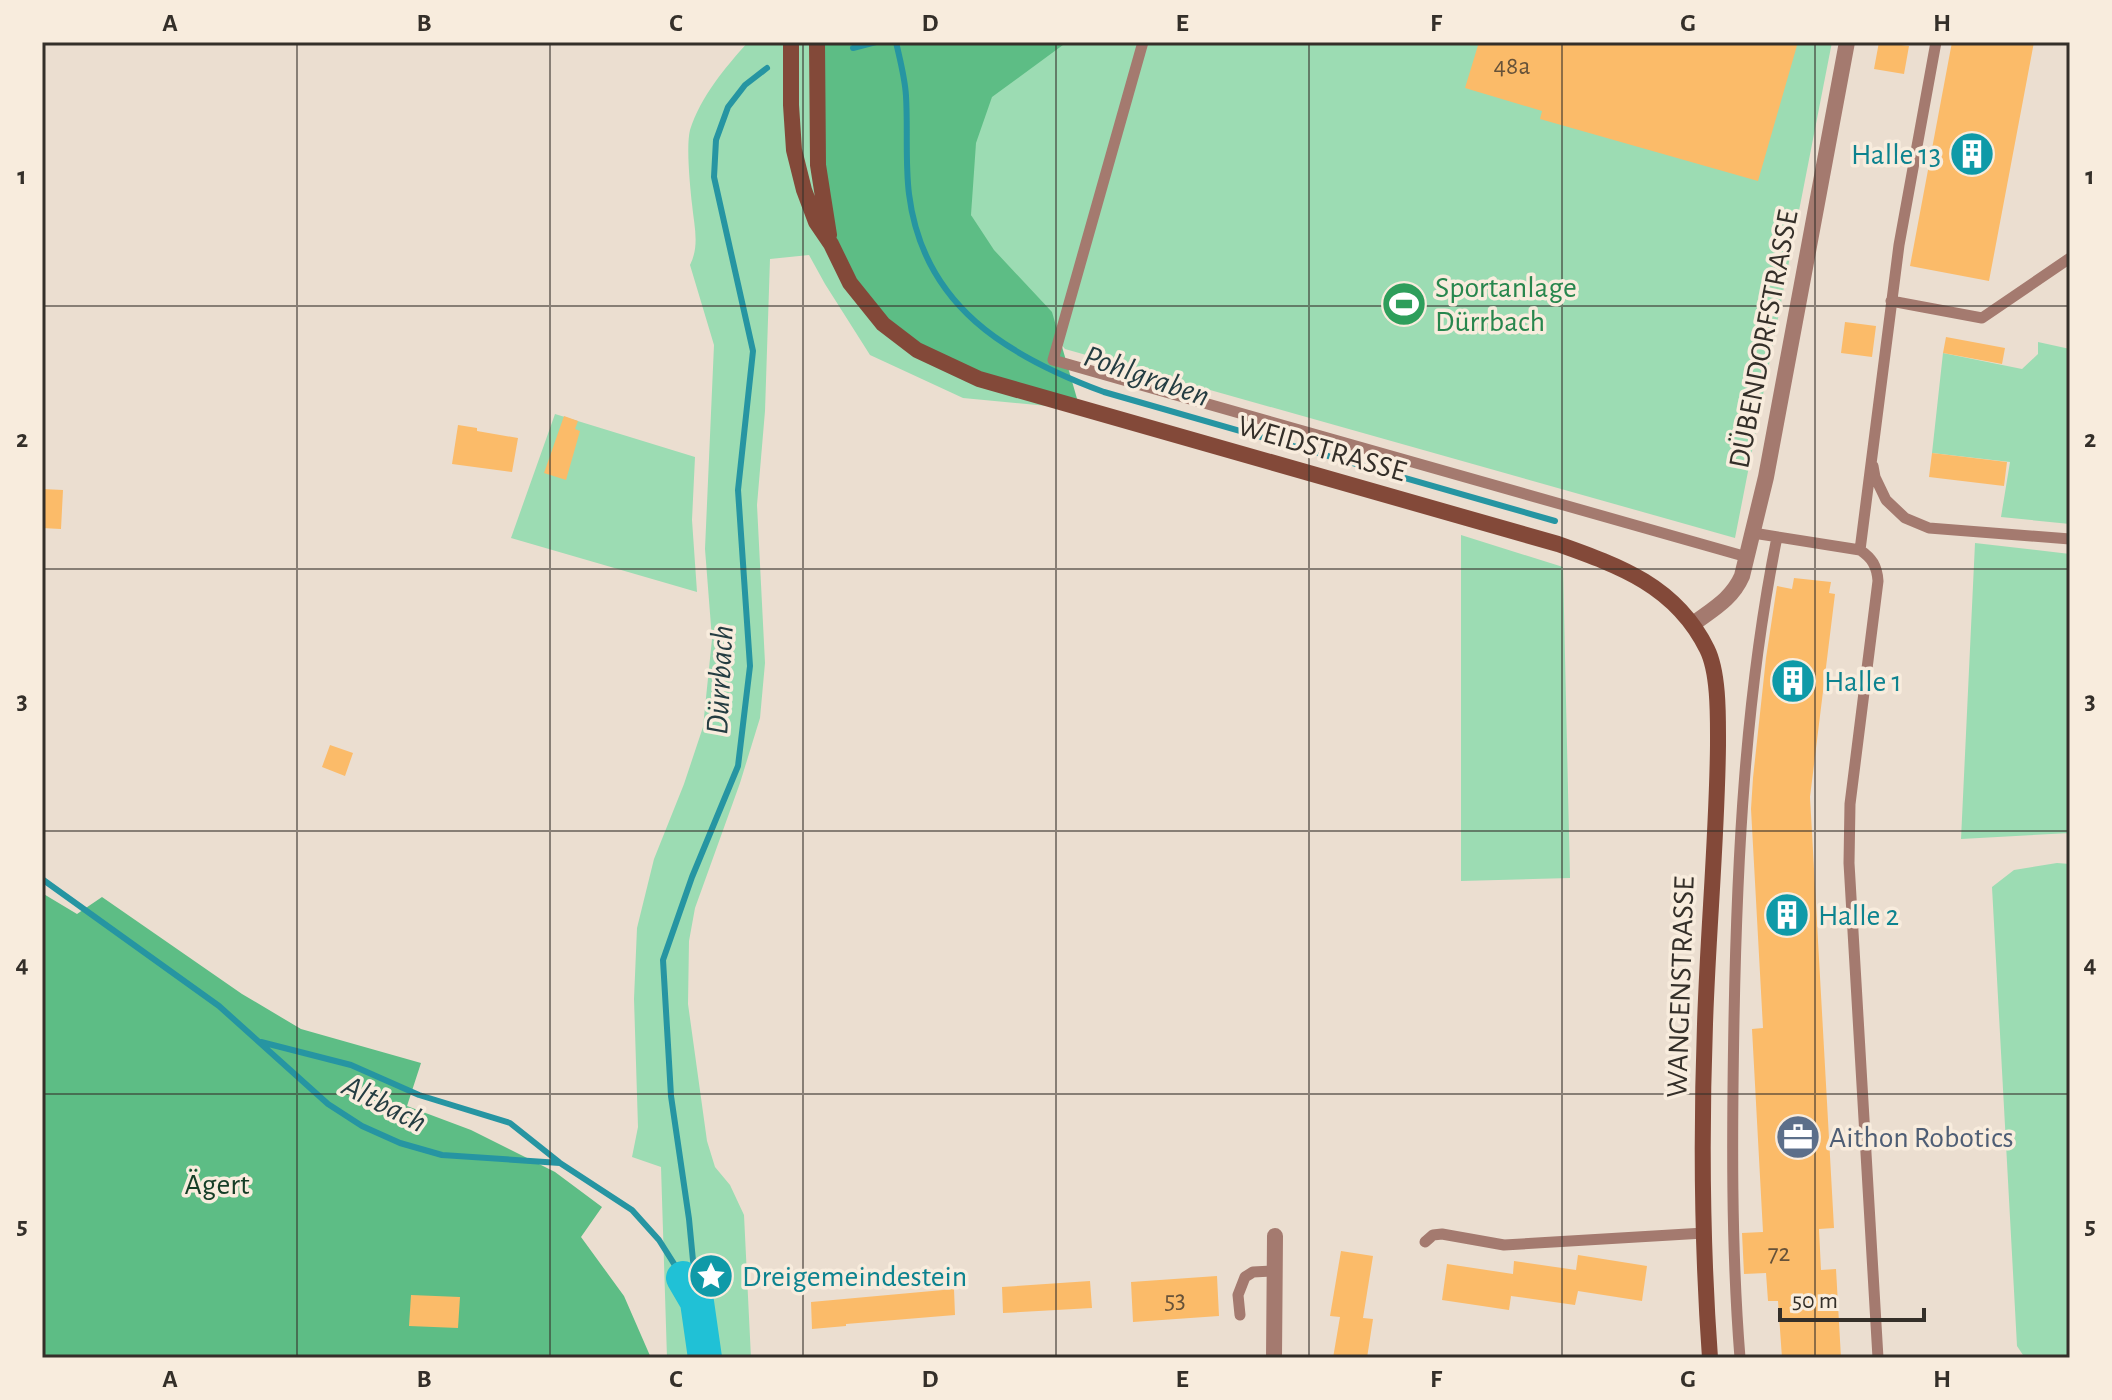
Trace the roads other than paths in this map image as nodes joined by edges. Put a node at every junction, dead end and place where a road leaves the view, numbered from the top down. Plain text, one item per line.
1 (791, 42) edge
2 (817, 42) edge
3 (1143, 42) edge
4 (1847, 42) edge
5 (1936, 42) edge
6 (831, 244) junction
7 (2070, 258) edge
8 (1891, 301) junction
9 (1872, 446) junction
10 (1753, 533) junction
11 (1777, 537) junction
12 (2070, 539) edge
13 (1860, 550) junction
14 (1747, 557) junction
15 (1693, 624) junction
16 (1704, 1233) junction
17 (1275, 1236) dead end
18 (1425, 1242) dead end
19 (1274, 1271) junction
20 (1240, 1315) dead end
21 (1274, 1358) edge
22 (1710, 1358) edge
23 (1740, 1358) edge
24 (1878, 1358) edge

1 - 6 main road, WEIDSTRASSE
2 - 6 main road, WEIDSTRASSE
3 - 14 lane
4 - 10 street, DÜBENDORFSTRASSE
5 - 8 lane
6 - 15 main road, WEIDSTRASSE
7 - 8 lane
8 - 9 lane
9 - 12 lane
9 - 13 lane
10 - 11 lane
10 - 14 street, DÜBENDORFSTRASSE
11 - 13 lane
11 - 23 lane
13 - 24 lane
14 - 15 street, DÜBENDORFSTRASSE
15 - 16 main road, WANGENSTRASSE
16 - 18 lane
16 - 22 main road, WANGENSTRASSE
17 - 19 street
19 - 20 lane
19 - 21 street

